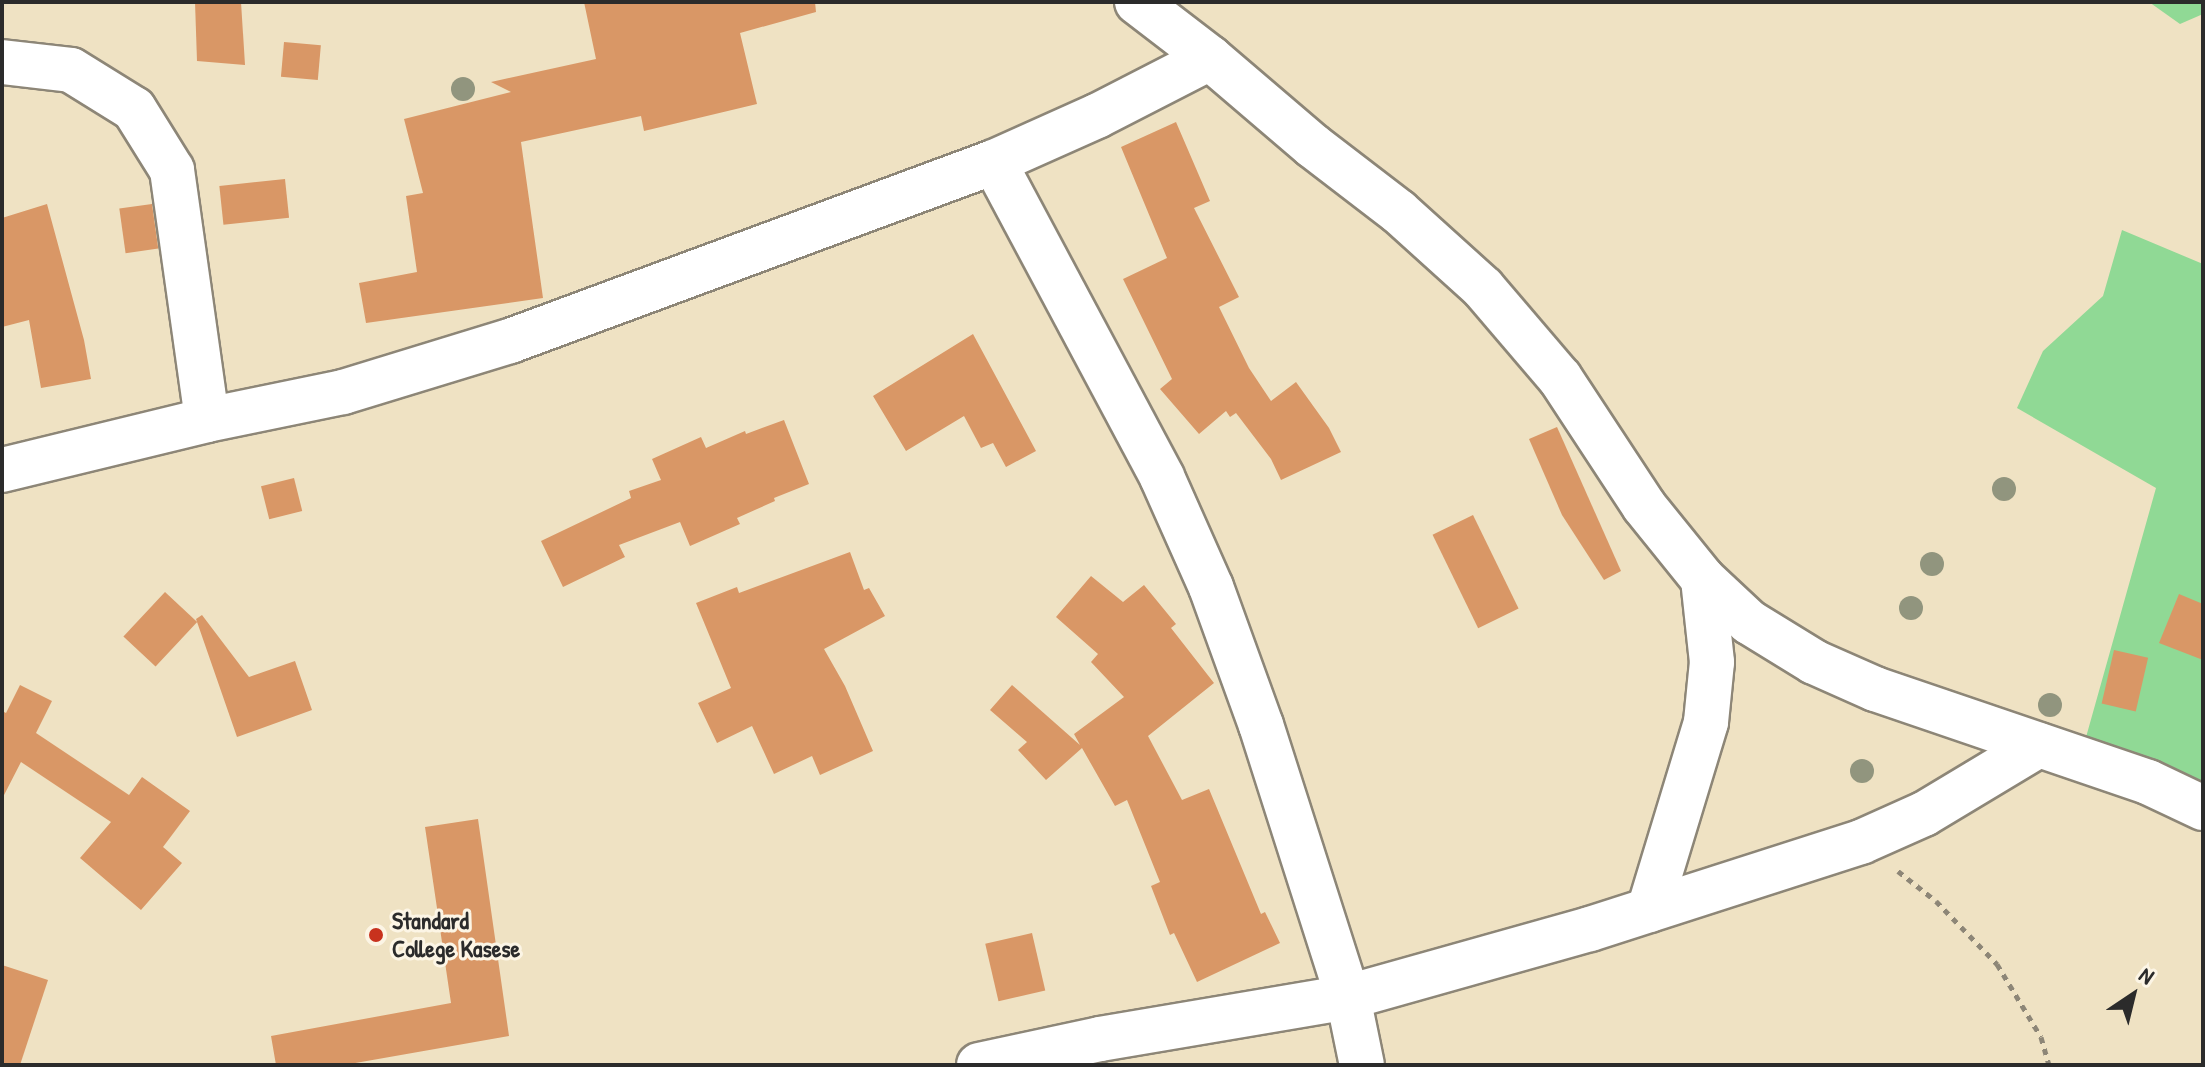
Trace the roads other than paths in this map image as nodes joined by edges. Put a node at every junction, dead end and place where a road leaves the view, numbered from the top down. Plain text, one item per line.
1 (1137, 2) edge
2 (1210, 58) junction
3 (2, 62) edge
4 (994, 162) junction
5 (207, 420) junction
6 (2, 470) edge
7 (1703, 579) junction
8 (2039, 745) junction
9 (2203, 808) edge
10 (1649, 910) junction
11 (1348, 997) junction
12 (979, 1065) edge
13 (1362, 1065) edge

1 - 2 street
2 - 4 street
2 - 7 street
3 - 5 street
4 - 5 street
4 - 11 street
5 - 6 street
7 - 8 street
7 - 10 street
8 - 9 street
8 - 10 street
10 - 11 street
11 - 12 street
11 - 13 street

